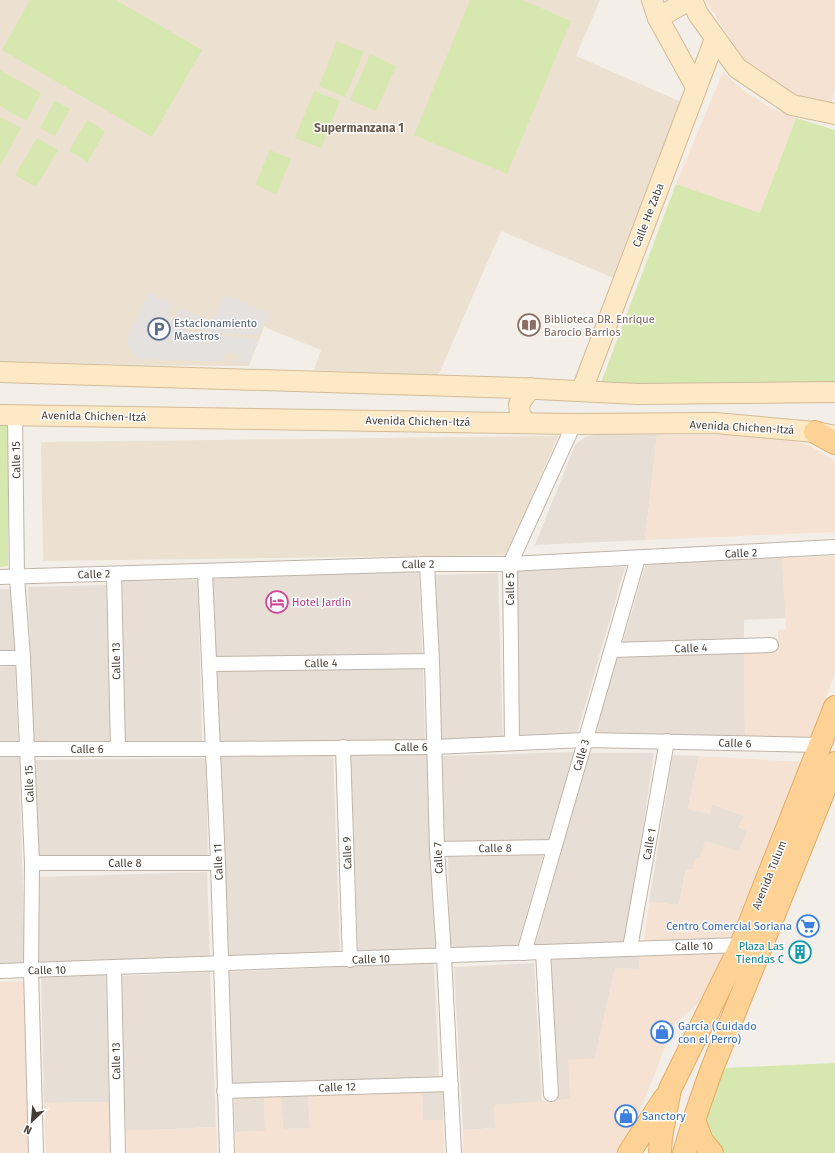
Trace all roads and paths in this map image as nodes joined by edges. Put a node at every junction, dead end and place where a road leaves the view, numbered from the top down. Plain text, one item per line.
1 (689, 0) edge
2 (692, 0) edge
3 (655, 9) edge
4 (714, 39) junction
5 (696, 86) junction
6 (835, 114) edge
7 (0, 372) edge
8 (530, 388) junction
9 (582, 390) junction
10 (835, 392) edge
11 (638, 394) junction
12 (8, 415) edge
13 (525, 422) junction
14 (574, 424) junction
15 (630, 424) junction
16 (825, 434) edge
17 (835, 443) edge
18 (835, 547) edge
19 (638, 558) junction
20 (427, 564) junction
21 (510, 564) junction
22 (205, 571) junction
23 (114, 574) junction
24 (0, 577) edge
25 (17, 577) junction
26 (771, 645) dead end
27 (612, 650) junction
28 (0, 658) edge
29 (23, 658) junction
30 (432, 661) junction
31 (210, 664) junction
32 (835, 707) edge
33 (585, 740) junction
34 (668, 741) junction
35 (512, 743) junction
36 (821, 745) junction
37 (343, 747) junction
38 (434, 747) junction
39 (0, 748) edge
40 (27, 748) junction
41 (118, 749) junction
42 (213, 749) junction
43 (835, 763) edge
44 (554, 848) junction
45 (437, 849) junction
46 (218, 863) junction
47 (32, 864) junction
48 (741, 945) junction
49 (630, 948) junction
50 (543, 952) junction
51 (524, 953) junction
52 (444, 956) junction
53 (350, 960) junction
54 (220, 964) junction
55 (114, 968) junction
56 (31, 970) junction
57 (0, 971) edge
58 (682, 1061) junction
59 (711, 1071) junction
60 (450, 1084) junction
61 (670, 1089) junction
62 (224, 1090) junction
63 (551, 1094) dead end
64 (694, 1120) junction
65 (36, 1153) edge
66 (118, 1153) edge
67 (227, 1153) edge
68 (454, 1153) edge
69 (629, 1153) edge
70 (660, 1153) edge
71 (684, 1153) edge
72 (712, 1153) edge

1 - 3 main road
2 - 4 main road
3 - 5 main road
4 - 5 main road, Calle He Zaba
4 - 6 main road
5 - 9 main road, Calle He Zaba
7 - 8 main road
8 - 9 main road
8 - 13 main road
9 - 11 main road
10 - 11 main road
11 - 15 main road
12 - 13 main road, Avenida Chichen-Itzá
12 - 25 street, Calle 15
13 - 14 main road, Avenida Chichen-Itzá
14 - 15 main road, Avenida Chichen-Itzá
14 - 21 street, Calle 5
15 - 16 main road, Avenida Chichen-Itzá
16 - 17 main road
18 - 19 street, Calle 2
19 - 21 street, Calle 2
19 - 27 street, Calle 3
20 - 21 street, Calle 2
20 - 22 street, Calle 2
20 - 30 street, Calle 7
21 - 35 street, Calle 5
22 - 23 street, Calle 2
22 - 31 street, Calle 11
23 - 25 street, Calle 2
23 - 41 street, Calle 13
24 - 25 street, Calle 2
25 - 29 street, Calle 15
26 - 27 street, Calle 4
27 - 33 street, Calle 3
28 - 29 street
29 - 40 street, Calle 15
30 - 31 street, Calle 4
30 - 38 street, Calle 7
31 - 42 street, Calle 11
32 - 36 main road, Avenida Tulum
33 - 34 street, Calle 6
33 - 35 street, Calle 6
33 - 44 street, Calle 3
34 - 36 street, Calle 6
34 - 49 street, Calle 1
35 - 38 street, Calle 6
36 - 48 main road, Avenida Tulum
37 - 38 street, Calle 6
37 - 42 street, Calle 6
37 - 53 street, Calle 9
38 - 45 street, Calle 7
39 - 40 street, Calle 6
40 - 41 street, Calle 6
40 - 47 street, Calle 15
41 - 42 street, Calle 6
42 - 46 street, Calle 11
43 - 59 main road, Avenida Tulum
44 - 45 street, Calle 8
44 - 51 street, Calle 3
45 - 52 street, Calle 7
46 - 47 street, Calle 8
46 - 54 street, Calle 11
47 - 56 street, Calle 15
48 - 49 street, Calle 10
48 - 58 main road, Avenida Tulum
49 - 50 street, Calle 10
50 - 51 street, Calle 10
50 - 63 street
51 - 52 street, Calle 10
52 - 53 street, Calle 10
52 - 60 street, Calle 7
53 - 54 street, Calle 10
54 - 55 street, Calle 10
54 - 62 street, Calle 11
55 - 56 street, Calle 10
55 - 66 street, Calle 13
56 - 57 street, Calle 10
56 - 65 street, Calle 15
58 - 59 main road
58 - 61 main road, Avenida Tulum
59 - 64 main road, Avenida Tulum
60 - 62 street, Calle 12
60 - 68 street, Calle 7
61 - 69 main road
61 - 70 main road, Avenida Tulum
62 - 67 street, Calle 11
64 - 71 main road, Avenida Tulum
64 - 72 main road

